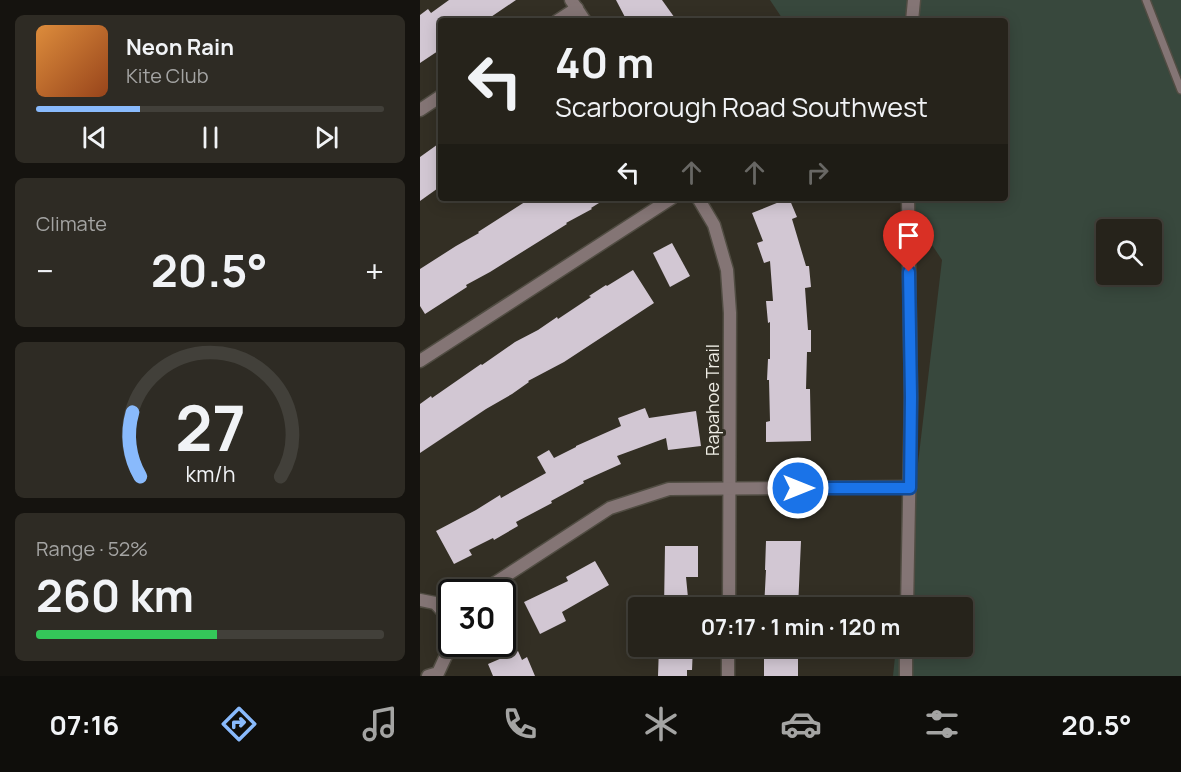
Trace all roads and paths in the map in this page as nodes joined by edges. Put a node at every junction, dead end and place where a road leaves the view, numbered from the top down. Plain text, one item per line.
1 (914, 0) edge
2 (1146, 0) edge
3 (574, 4) edge
4 (560, 18) edge
5 (583, 18) edge
6 (912, 18) edge
7 (1181, 90) edge
8 (438, 98) edge
9 (420, 110) edge
10 (667, 201) edge
11 (700, 201) edge
12 (908, 201) edge
13 (420, 361) edge
14 (910, 488) junction
15 (730, 489) junction
16 (501, 579) edge
17 (729, 597) edge
18 (907, 597) edge
19 (420, 600) edge
20 (438, 605) edge
21 (445, 657) edge
22 (728, 657) edge
23 (906, 657) edge
24 (435, 675) edge
25 (728, 676) edge
26 (906, 676) edge

1 - 6 street
2 - 7 lane
3 - 4 street
3 - 5 street
8 - 9 street
10 - 13 street
11 - 15 street, Rapahoe Trail
12 - 14 street
14 - 15 street
14 - 18 street
15 - 16 street
15 - 17 street, Rapahoe Trail
19 - 20 street
21 - 24 street
22 - 25 street
23 - 26 street

